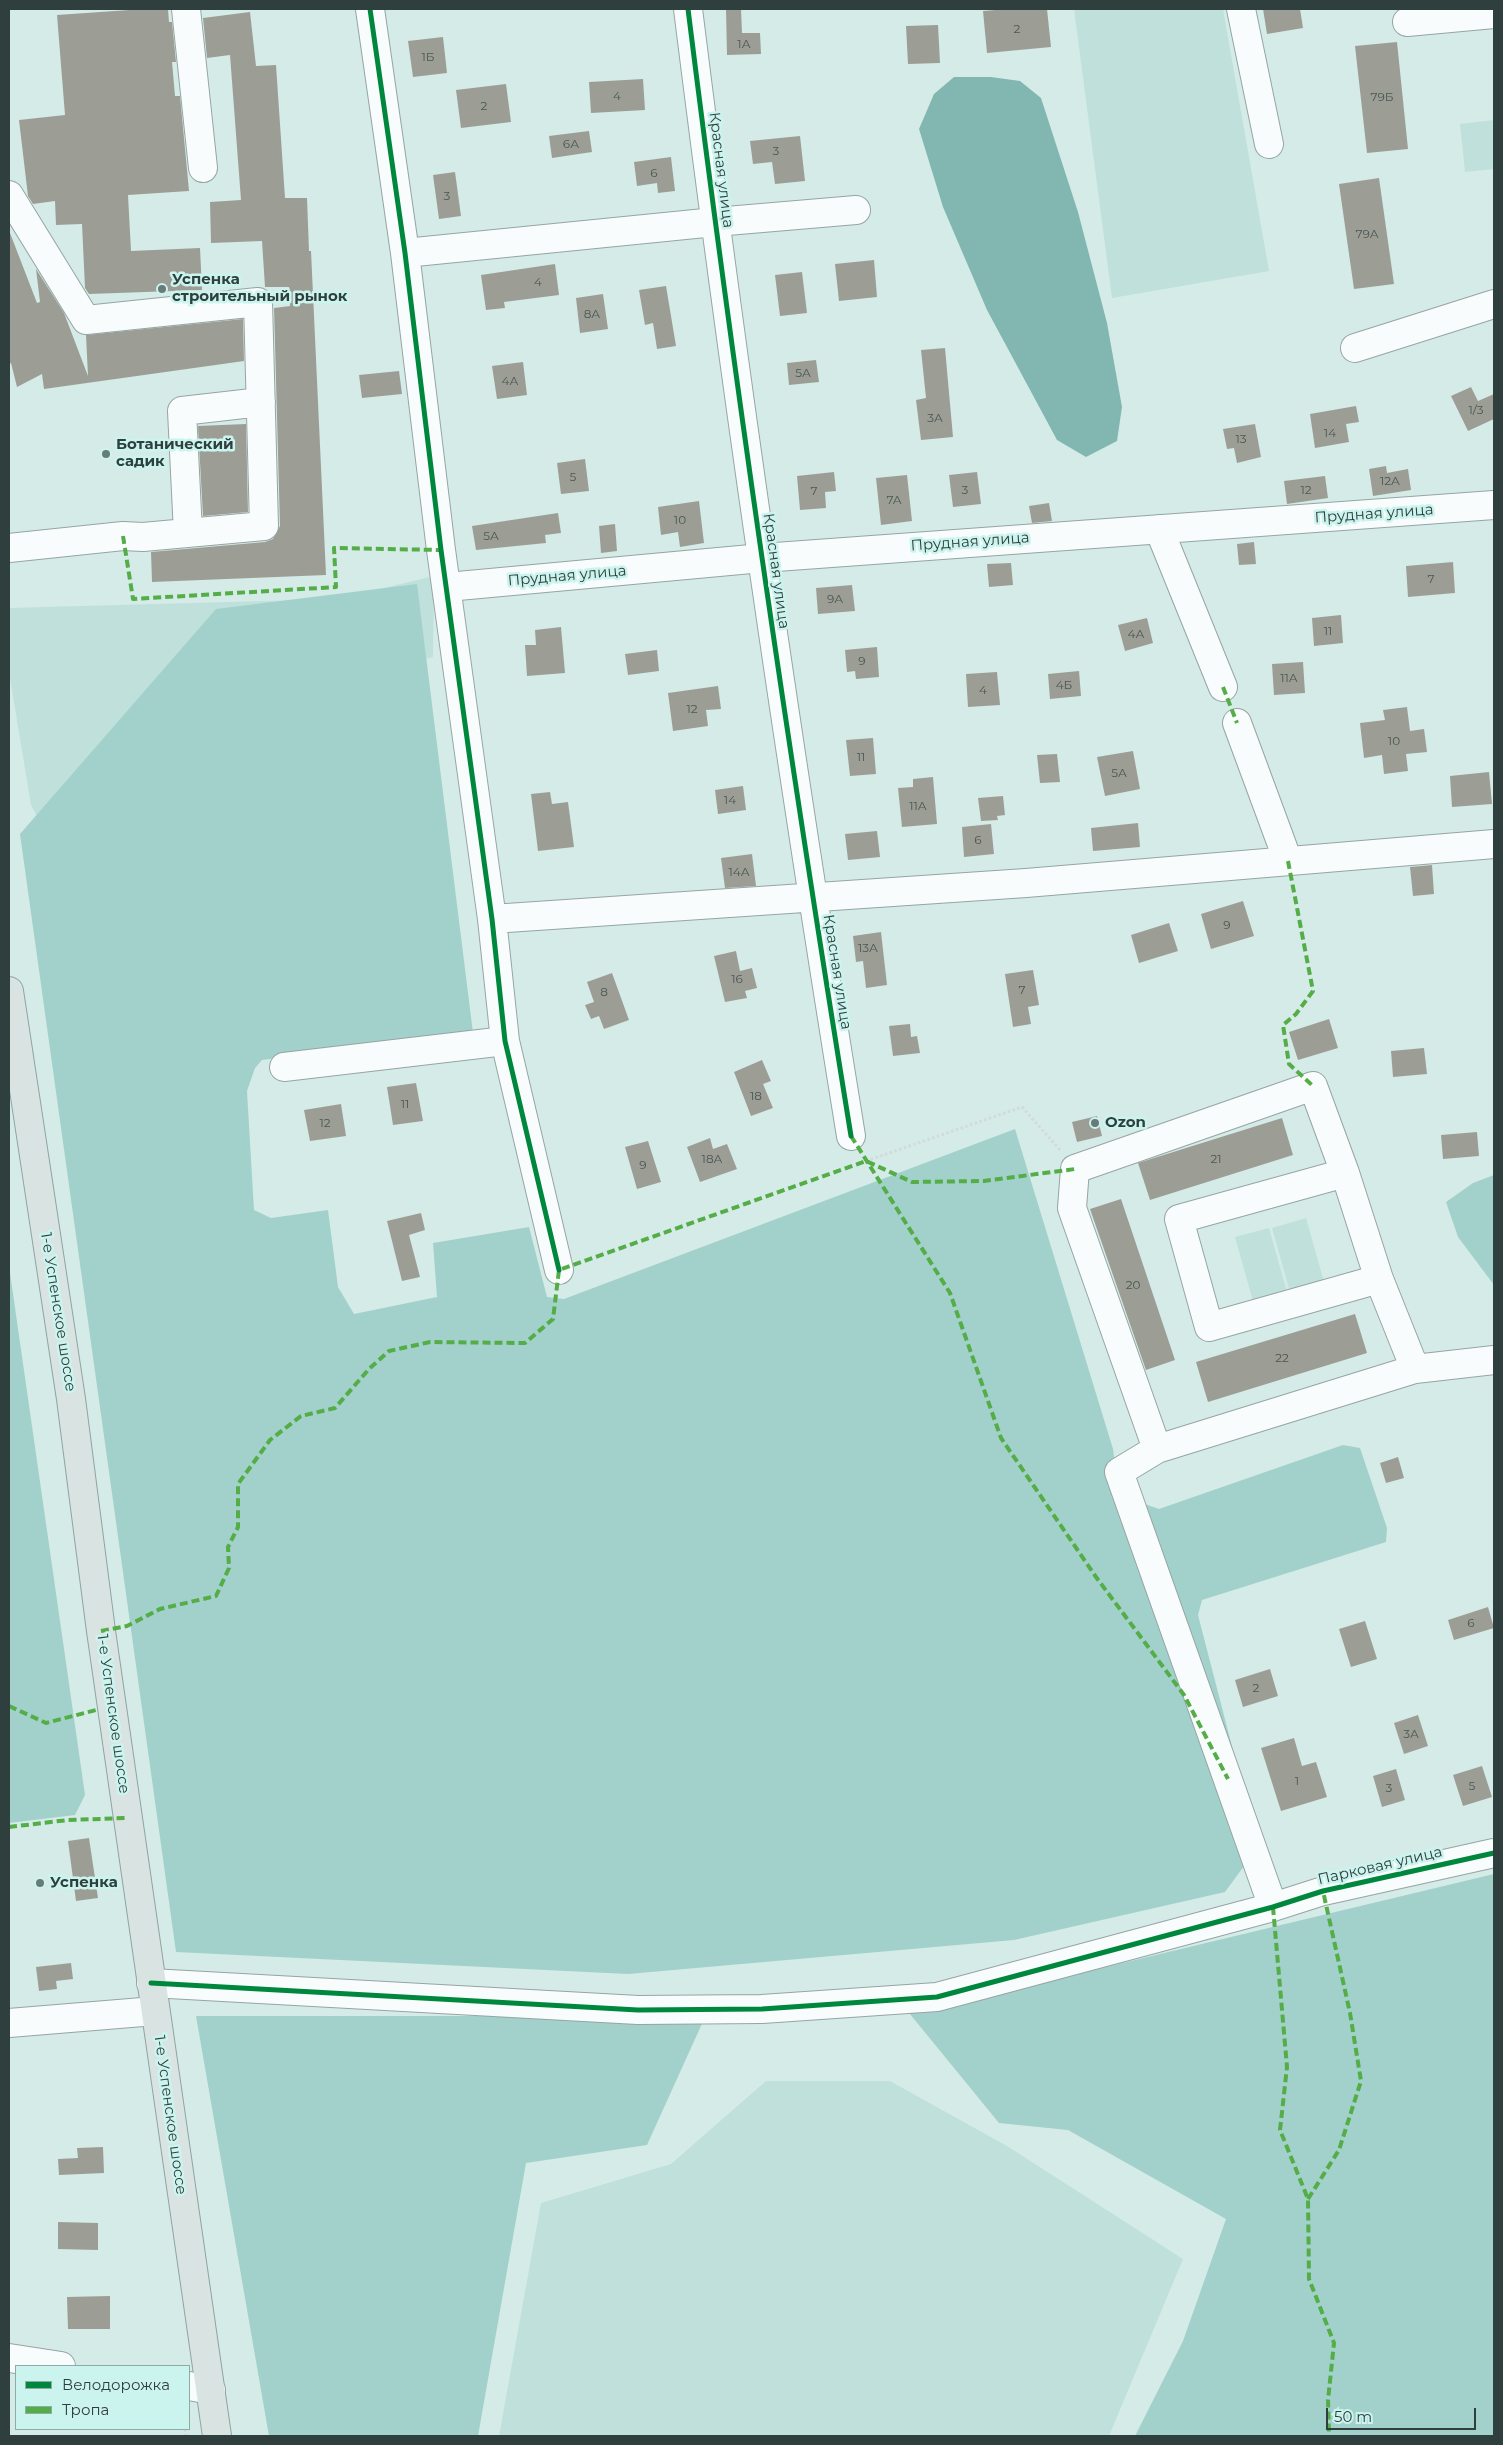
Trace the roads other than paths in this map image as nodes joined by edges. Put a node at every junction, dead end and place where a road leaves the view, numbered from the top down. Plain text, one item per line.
1 (186, 9) edge
2 (370, 9) edge
3 (688, 9) edge
4 (1241, 9) edge
5 (1494, 14) edge
6 (1408, 25) edge
7 (1269, 144) dead end
8 (203, 168) dead end
9 (9, 195) edge
10 (856, 210) dead end
11 (714, 222) junction
12 (406, 253) junction
13 (1494, 304) edge
14 (1355, 348) dead end
15 (261, 402) junction
16 (1494, 505) edge
17 (1158, 529) junction
18 (188, 533) junction
19 (9, 548) edge
20 (762, 558) junction
21 (447, 586) junction
22 (1223, 687) dead end
23 (1237, 723) dead end
24 (1494, 844) edge
25 (1288, 862) junction
26 (812, 898) junction
27 (492, 919) junction
28 (9, 991) edge
29 (505, 1041) junction
30 (284, 1067) dead end
31 (851, 1136) dead end
32 (1345, 1173) junction
33 (559, 1270) dead end
34 (1379, 1279) junction
35 (1494, 1360) edge
36 (1415, 1369) junction
37 (1157, 1449) junction
38 (1494, 1853) edge
39 (1273, 1907) junction
40 (151, 1983) junction
41 (155, 2011) junction
42 (9, 2024) edge
43 (9, 2358) edge
44 (54, 2365) edge
45 (200, 2388) edge
46 (217, 2436) edge

1 - 8 street
2 - 12 street
3 - 11 street, Красная улица
4 - 7 street
5 - 6 street
9 - 15 street
10 - 11 street
11 - 12 street
11 - 20 street, Красная улица
12 - 21 street
13 - 14 street
15 - 18 street
15 - 18 street
16 - 17 street, Прудная улица
17 - 20 street, Прудная улица
17 - 22 street
18 - 19 street
20 - 21 street, Прудная улица
20 - 26 street, Красная улица
21 - 27 street
23 - 25 street
24 - 25 street
25 - 26 street
26 - 27 street
26 - 31 street, Красная улица
27 - 29 street
28 - 40 main road, 1-е Успенское шоссе
29 - 30 street
29 - 33 street
32 - 34 street
32 - 34 street
32 - 37 street
34 - 36 street
35 - 36 street
36 - 37 street
37 - 39 street
38 - 39 street, Парковая улица
39 - 40 street, Парковая улица
40 - 41 main road, 1-е Успенское шоссе
41 - 42 street
41 - 45 main road, 1-е Успенское шоссе
43 - 44 street
45 - 46 main road, 1-е Успенское шоссе

